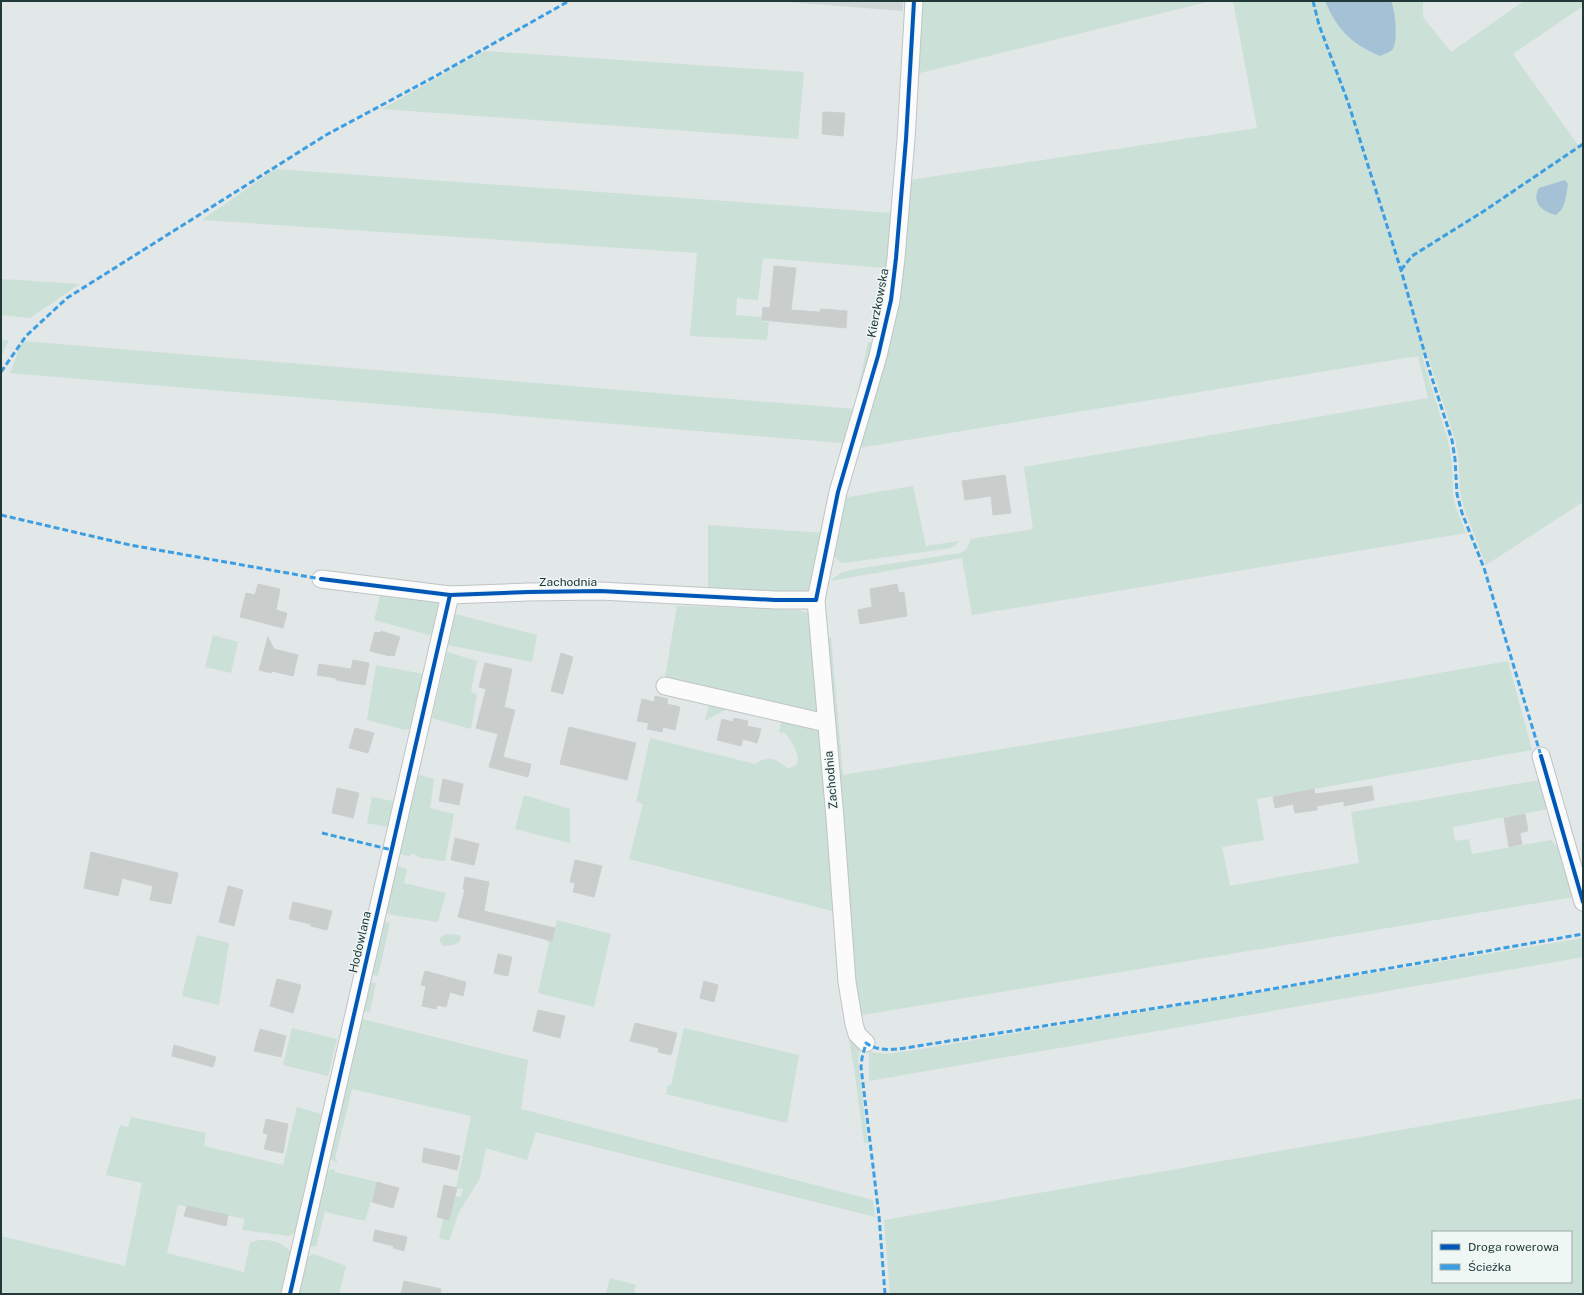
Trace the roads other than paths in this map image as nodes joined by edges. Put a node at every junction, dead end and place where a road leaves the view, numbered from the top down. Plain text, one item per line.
1 (914, 1) edge
2 (321, 579) dead end
3 (450, 595) junction
4 (816, 600) junction
5 (665, 686) dead end
6 (826, 723) junction
7 (1541, 756) dead end
8 (1577, 856) edge
9 (1583, 902) edge
10 (866, 1043) dead end
11 (290, 1294) edge

1 - 4 street, Kierzkowska
2 - 3 street, Zachodnia
3 - 4 street, Zachodnia
3 - 11 street, Hodowlana
4 - 6 street, Zachodnia
5 - 6 street
6 - 10 street, Zachodnia
7 - 8 street
8 - 9 street

